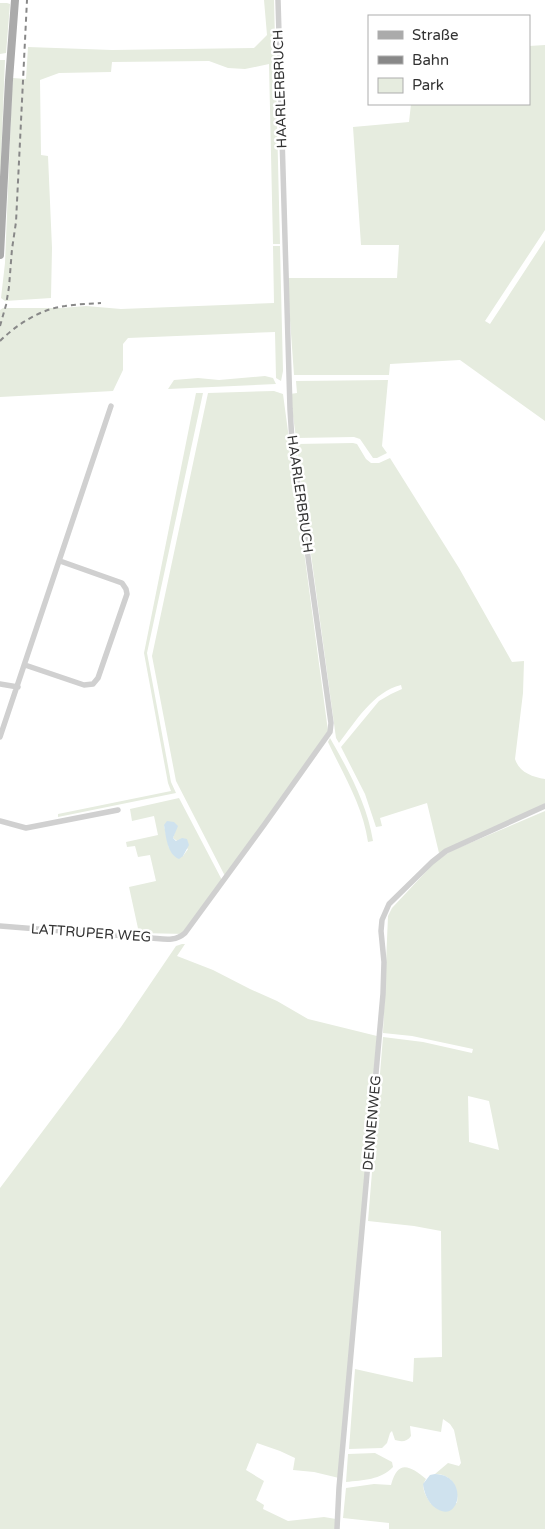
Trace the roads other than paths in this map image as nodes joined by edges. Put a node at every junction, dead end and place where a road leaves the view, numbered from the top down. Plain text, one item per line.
1 (15, 0) edge
2 (278, 0) edge
3 (0, 255) edge
4 (111, 406) dead end
5 (60, 561) junction
6 (25, 665) junction
7 (0, 684) edge
8 (18, 687) junction
9 (0, 737) edge
10 (545, 806) edge
11 (118, 810) dead end
12 (0, 821) edge
13 (0, 926) edge
14 (180, 937) joint
15 (337, 1529) edge

1 - 3 main road
2 - 14 street, HAARLERBRUCH
4 - 5 street
5 - 6 street
5 - 6 street
6 - 8 street
7 - 8 street
8 - 9 street
10 - 15 street, DENNENWEG
11 - 12 street
13 - 14 street, LATTRUPER WEG

